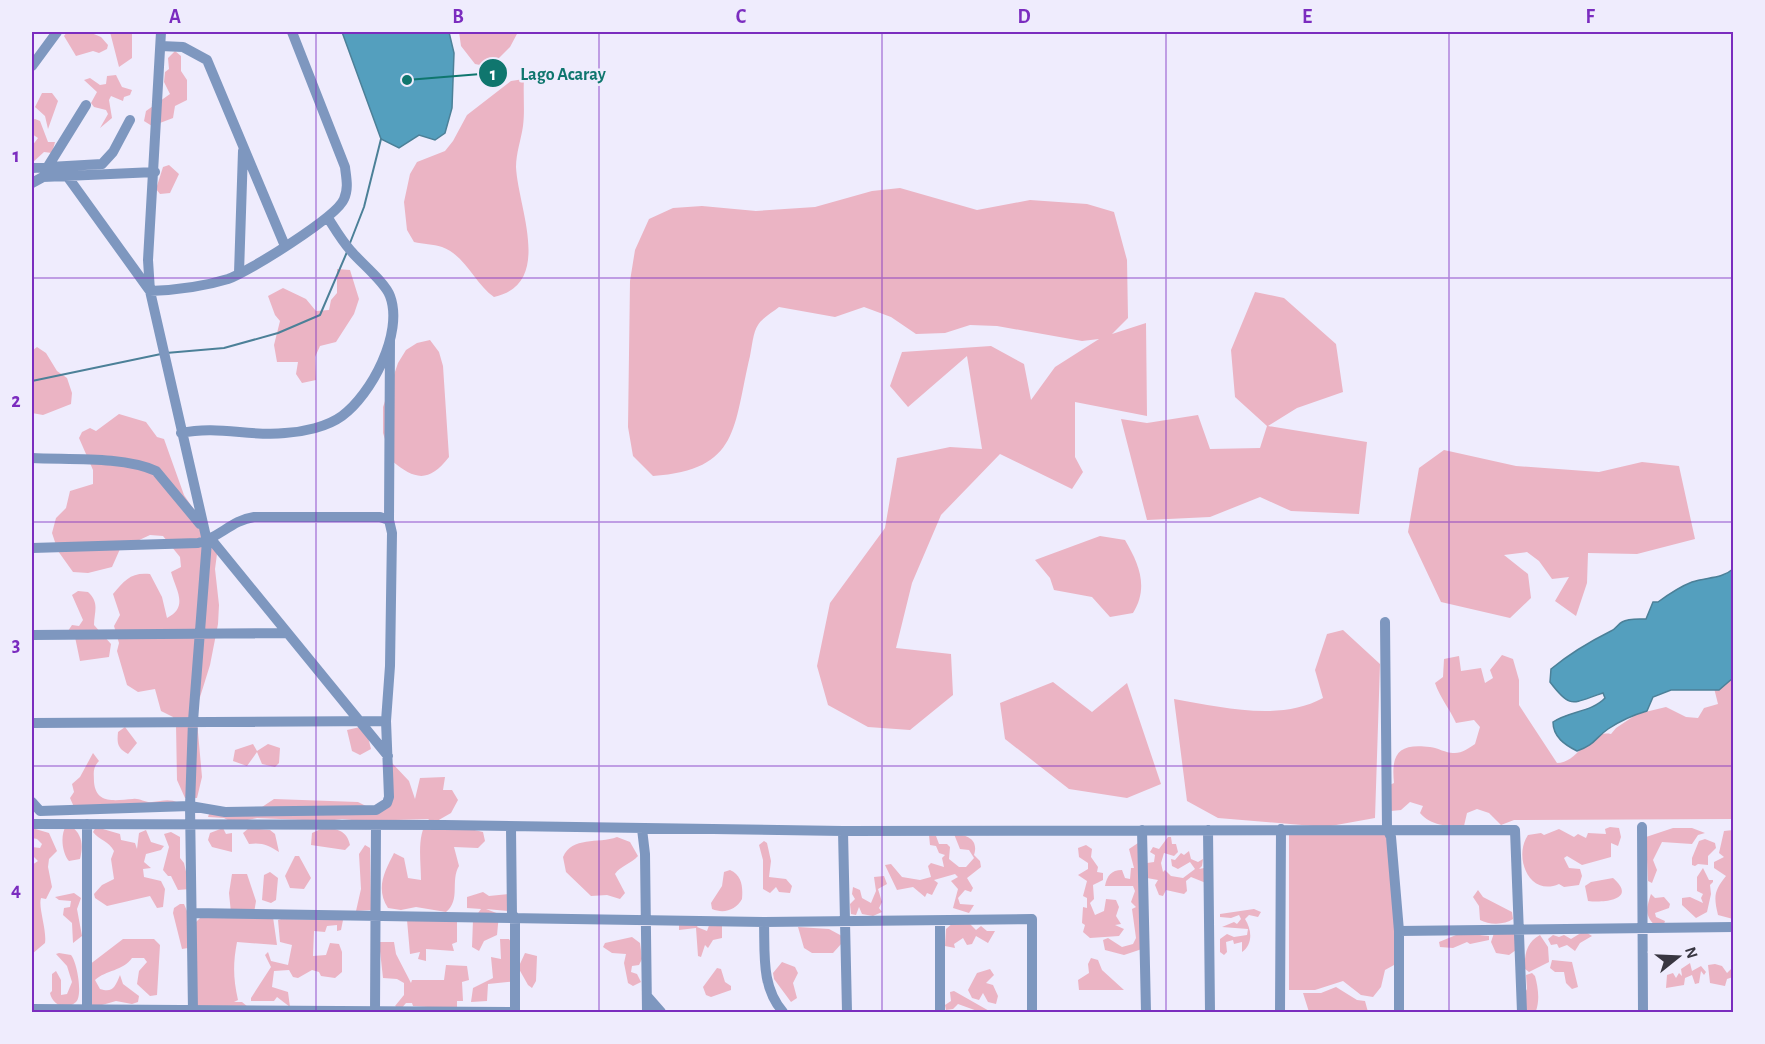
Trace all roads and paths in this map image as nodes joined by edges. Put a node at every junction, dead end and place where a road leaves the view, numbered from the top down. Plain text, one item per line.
1 (57, 32) edge
2 (161, 32) edge
3 (292, 32) edge
4 (161, 46) junction
5 (32, 66) edge
6 (86, 105) dead end
7 (130, 120) dead end
8 (243, 147) junction
9 (32, 168) edge
10 (47, 168) junction
11 (155, 172) junction
12 (67, 177) junction
13 (32, 183) edge
14 (328, 218) junction
15 (285, 246) junction
16 (239, 273) junction
17 (150, 291) junction
18 (390, 340) junction
19 (181, 433) junction
20 (32, 458) edge
21 (389, 520) junction
22 (201, 526) junction
23 (208, 540) junction
24 (32, 548) edge
25 (1385, 622) dead end
26 (199, 632) junction
27 (287, 633) junction
28 (32, 635) edge
29 (357, 719) junction
30 (193, 721) junction
31 (386, 721) junction
32 (32, 723) edge
33 (388, 756) junction
34 (32, 802) edge
35 (190, 806) junction
36 (32, 824) edge
37 (87, 824) junction
38 (192, 825) junction
39 (376, 825) junction
40 (1642, 827) dead end
41 (512, 828) junction
42 (642, 829) junction
43 (1281, 829) junction
44 (1388, 829) junction
45 (1142, 830) junction
46 (1208, 830) junction
47 (843, 831) junction
48 (193, 913) junction
49 (375, 915) junction
50 (513, 917) junction
51 (647, 921) junction
52 (764, 922) junction
53 (845, 922) junction
54 (940, 922) junction
55 (1643, 927) junction
56 (1734, 927) edge
57 (1520, 928) junction
58 (1399, 931) junction
59 (647, 996) junction
60 (32, 1009) edge
61 (87, 1011) edge
62 (193, 1011) edge
63 (375, 1012) edge
64 (514, 1012) edge
65 (647, 1012) edge
66 (661, 1012) edge
67 (783, 1012) edge
68 (847, 1012) edge
69 (940, 1012) edge
70 (1032, 1012) edge
71 (1146, 1012) edge
72 (1210, 1012) edge
73 (1280, 1012) edge
74 (1399, 1012) edge
75 (1522, 1012) edge
76 (1643, 1012) edge

1 - 5 street
2 - 4 street
3 - 14 street
4 - 8 street
4 - 11 street
6 - 10 street
7 - 10 street
8 - 15 street
8 - 16 street
9 - 10 street
11 - 12 street
11 - 17 street
12 - 13 street
12 - 17 street
14 - 15 street
14 - 18 street
15 - 16 street
16 - 17 street
17 - 19 street
18 - 19 street
18 - 21 street
19 - 22 street
20 - 22 street
21 - 23 street
21 - 31 street
22 - 23 street
23 - 24 street
23 - 26 street
23 - 27 street
25 - 44 street
26 - 27 street
26 - 28 street
26 - 30 street
27 - 29 street
29 - 30 street
29 - 31 street
29 - 33 street
30 - 32 street
30 - 35 street
31 - 33 street
33 - 35 street
34 - 35 street
35 - 38 street
36 - 37 street
37 - 38 street
37 - 61 street
38 - 39 street
38 - 48 street
39 - 41 street
39 - 49 street
40 - 55 street
41 - 42 street
41 - 50 street
42 - 47 street
42 - 51 street
43 - 44 street
43 - 46 street
43 - 73 street
44 - 57 street
44 - 58 street
45 - 46 street
45 - 47 street
45 - 71 street
46 - 72 street
47 - 53 street
48 - 49 street
48 - 62 street
49 - 50 street
49 - 63 street
50 - 51 street
50 - 64 street
51 - 52 street
51 - 59 street
52 - 53 street
52 - 67 street
53 - 54 street
53 - 68 street
54 - 69 street
54 - 70 street
55 - 56 street
55 - 57 street
55 - 76 street
57 - 58 street
57 - 75 street
58 - 74 street
59 - 65 street
59 - 66 street
60 - 61 street
61 - 62 street
62 - 63 street
63 - 64 street

